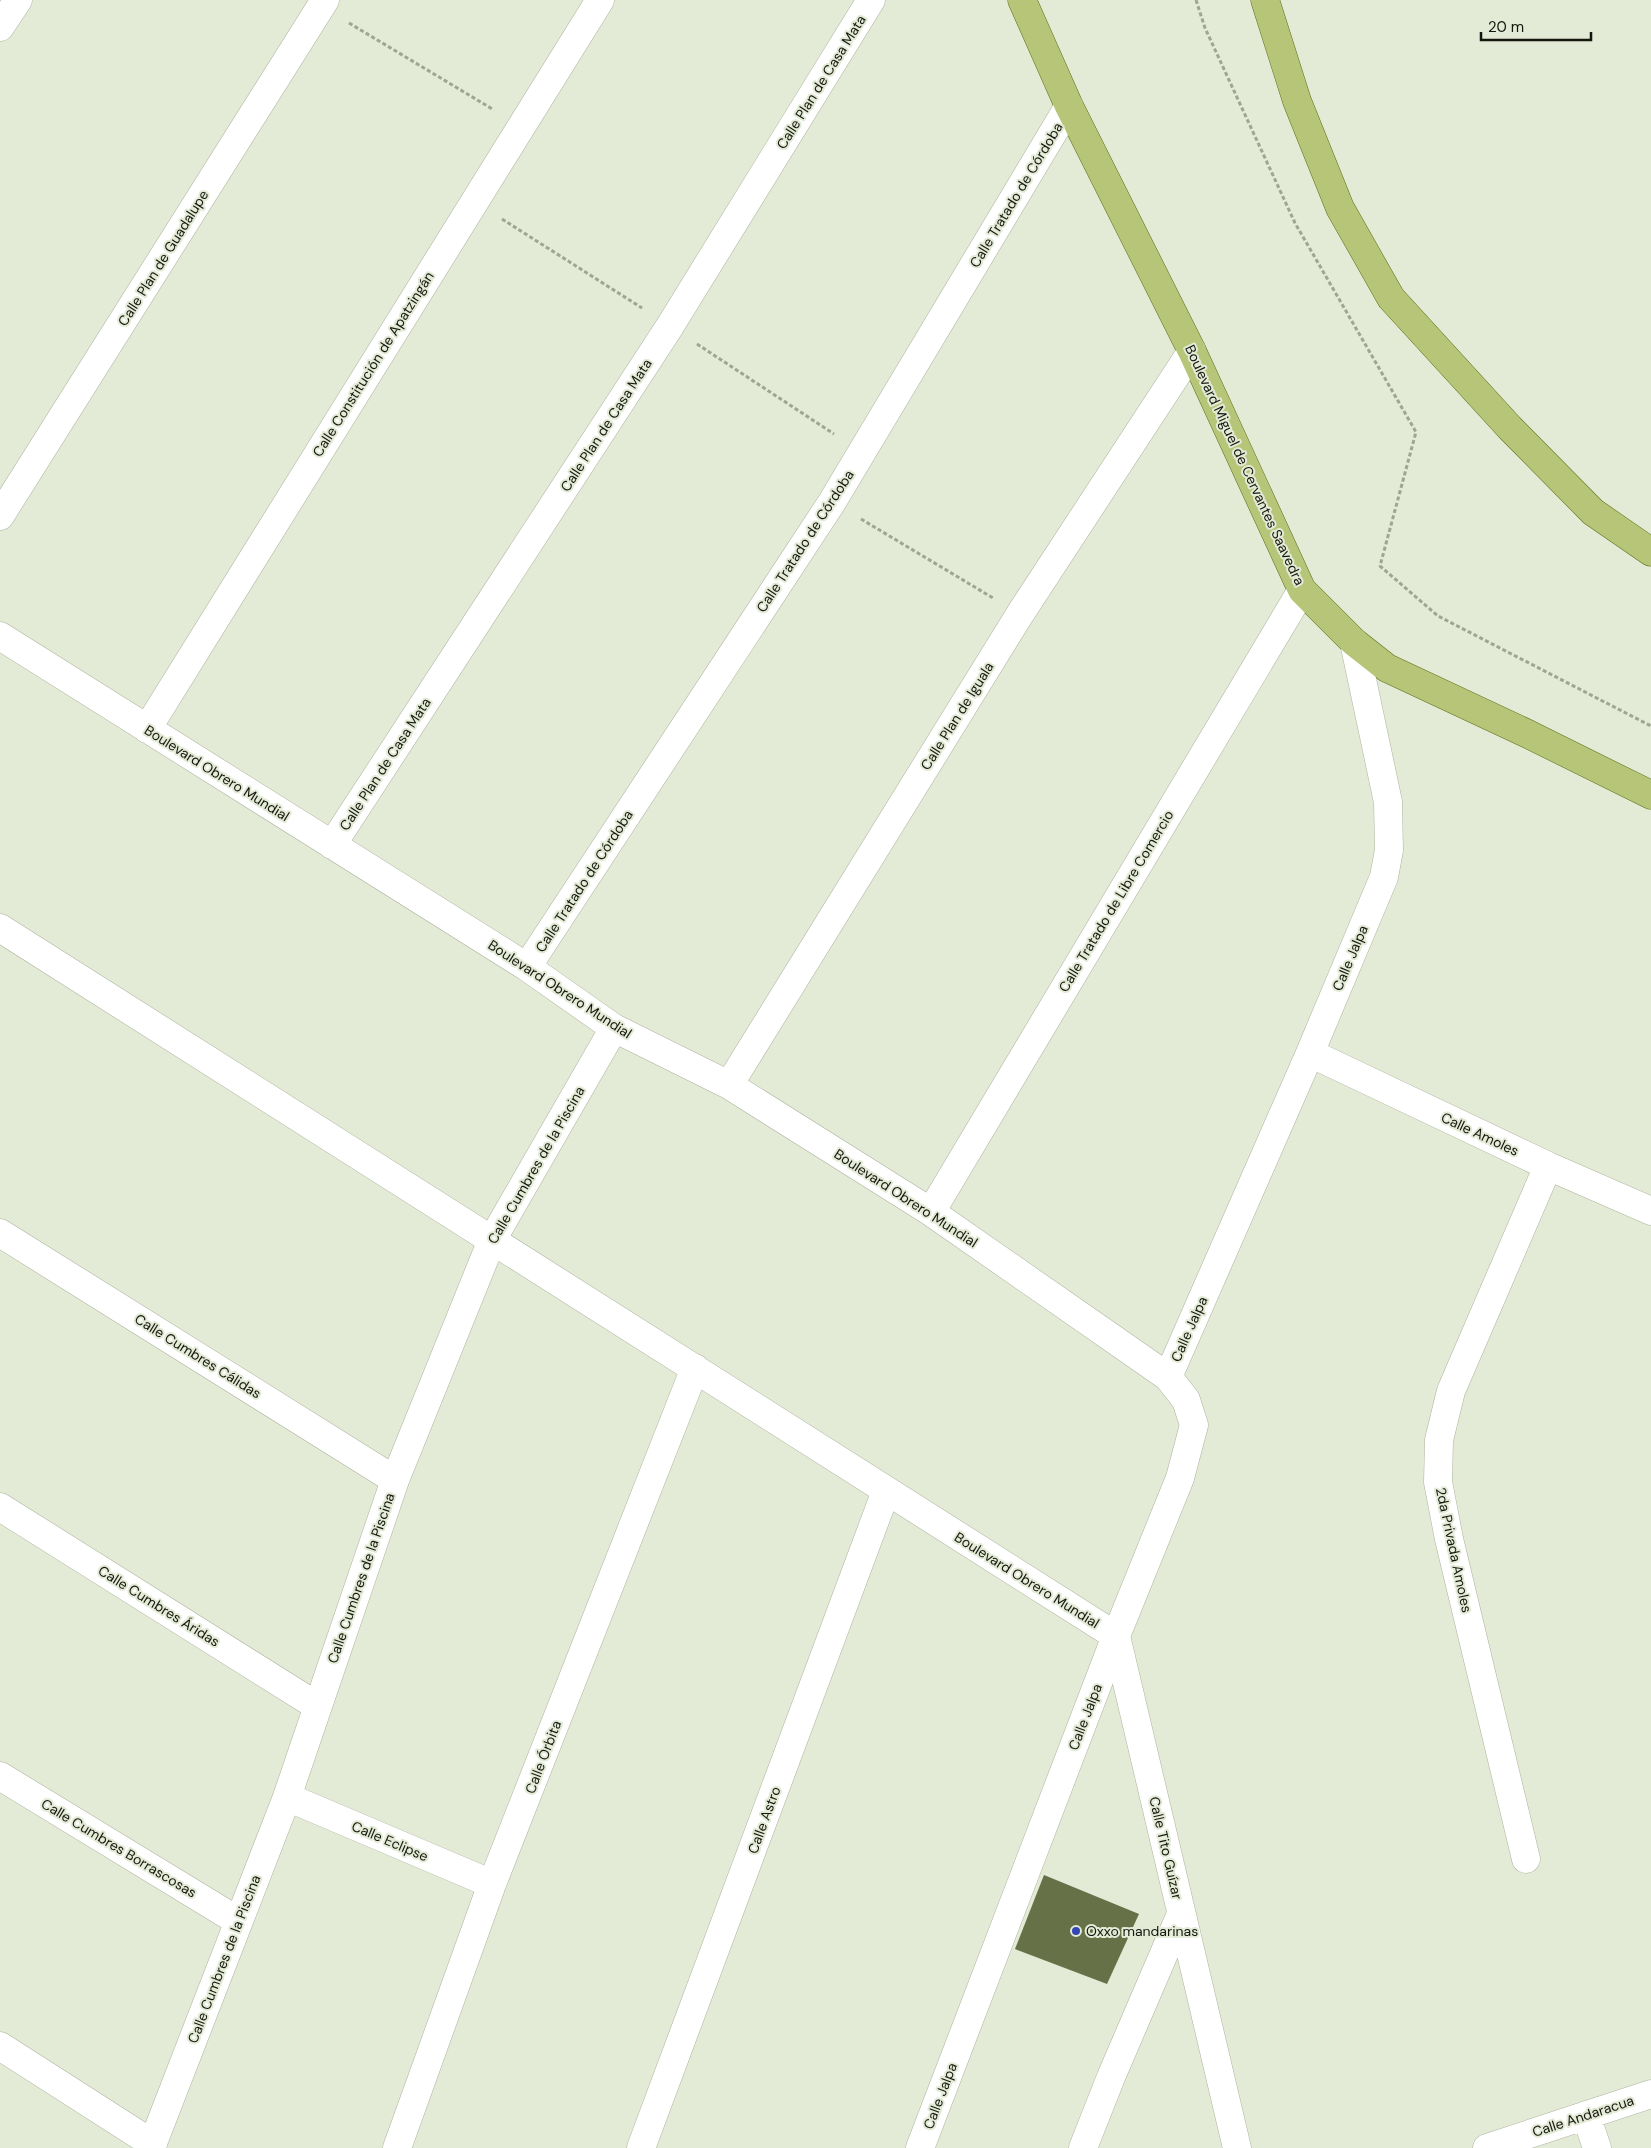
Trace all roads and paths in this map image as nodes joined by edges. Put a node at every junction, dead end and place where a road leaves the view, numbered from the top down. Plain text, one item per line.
1 (18, 0) edge
2 (600, 0) edge
3 (871, 0) edge
4 (1022, 0) edge
5 (1196, 0) edge
6 (1265, 0) edge
7 (324, 3) edge
8 (0, 27) edge
9 (1070, 106) junction
10 (520, 126) junction
11 (1192, 351) junction
12 (832, 502) junction
13 (0, 516) edge
14 (1651, 552) edge
15 (1302, 590) junction
16 (1020, 614) junction
17 (0, 636) edge
18 (1354, 642) junction
19 (1651, 726) edge
20 (147, 729) junction
21 (1651, 795) edge
22 (332, 845) junction
23 (0, 928) edge
24 (527, 968) junction
25 (614, 1028) junction
26 (1310, 1053) junction
27 (729, 1085) junction
28 (1548, 1166) junction
29 (1651, 1211) edge
30 (931, 1212) junction
31 (0, 1232) edge
32 (492, 1240) junction
33 (696, 1368) junction
34 (1168, 1377) junction
35 (395, 1480) junction
36 (886, 1491) junction
37 (0, 1507) edge
38 (1116, 1636) junction
39 (317, 1706) junction
40 (0, 1776) edge
41 (287, 1798) junction
42 (1526, 1859) dead end
43 (492, 1884) junction
44 (1181, 1914) junction
45 (238, 1920) junction
46 (0, 2046) edge
47 (1651, 2094) edge
48 (1586, 2115) junction
49 (152, 2146) edge
50 (396, 2148) edge
51 (641, 2148) edge
52 (920, 2148) edge
53 (1084, 2148) edge
54 (1237, 2148) edge
55 (1487, 2148) edge
56 (1597, 2148) edge

1 - 8 street
2 - 10 street, Calle Constitución de Apatzingán
3 - 22 street, Calle Plan de Casa Mata
4 - 9 main road, Boulevard Miguel de Cervantes Saavedra
5 - 19 path
6 - 14 main road
7 - 10 path
7 - 13 street, Calle Plan de Guadalupe
9 - 11 main road, Boulevard Miguel de Cervantes Saavedra
9 - 12 street, Calle Tratado de Córdoba
10 - 20 street, Calle Constitución de Apatzingán
11 - 15 main road, Boulevard Miguel de Cervantes Saavedra
11 - 16 street, Calle Plan de Iguala
12 - 16 path
12 - 24 street, Calle Tratado de Córdoba
15 - 18 main road, Boulevard Miguel de Cervantes Saavedra
15 - 30 street, Calle Tratado de Libre Comercio
16 - 27 street, Calle Plan de Iguala
17 - 20 street, Boulevard Obrero Mundial
18 - 21 main road, Boulevard Miguel de Cervantes Saavedra
18 - 26 street, Calle Jalpa
20 - 22 street, Boulevard Obrero Mundial
22 - 24 street, Boulevard Obrero Mundial
23 - 32 street, Boulevard Obrero Mundial
24 - 25 street, Boulevard Obrero Mundial
25 - 27 street, Boulevard Obrero Mundial
25 - 32 street, Calle Cumbres de la Piscina
26 - 28 street, Calle Amoles
26 - 34 street, Calle Jalpa
27 - 30 street, Boulevard Obrero Mundial
28 - 29 street, Calle Amoles
28 - 42 street, 2da Privada Amoles
30 - 34 street, Boulevard Obrero Mundial
31 - 35 street, Calle Cumbres Cálidas
32 - 33 street, Boulevard Obrero Mundial
32 - 35 street, Calle Cumbres de la Piscina
33 - 36 street, Boulevard Obrero Mundial
33 - 43 street, Calle Órbita
34 - 38 street, Calle Jalpa
35 - 39 street, Calle Cumbres de la Piscina
36 - 38 street, Boulevard Obrero Mundial
36 - 51 street, Calle Astro
37 - 39 street, Calle Cumbres Áridas
38 - 44 street, Calle Tito Guízar
38 - 52 street, Calle Jalpa
39 - 41 street, Calle Cumbres de la Piscina
40 - 45 street, Calle Cumbres Borrascosas
41 - 43 street, Calle Eclipse
41 - 45 street, Calle Cumbres de la Piscina
43 - 50 street, Calle Órbita
44 - 53 street
44 - 54 street, Calle Tito Guízar
45 - 49 street, Calle Cumbres de la Piscina
46 - 49 street
47 - 48 street, Calle Andaracua
48 - 55 street, Calle Andaracua
48 - 56 street

